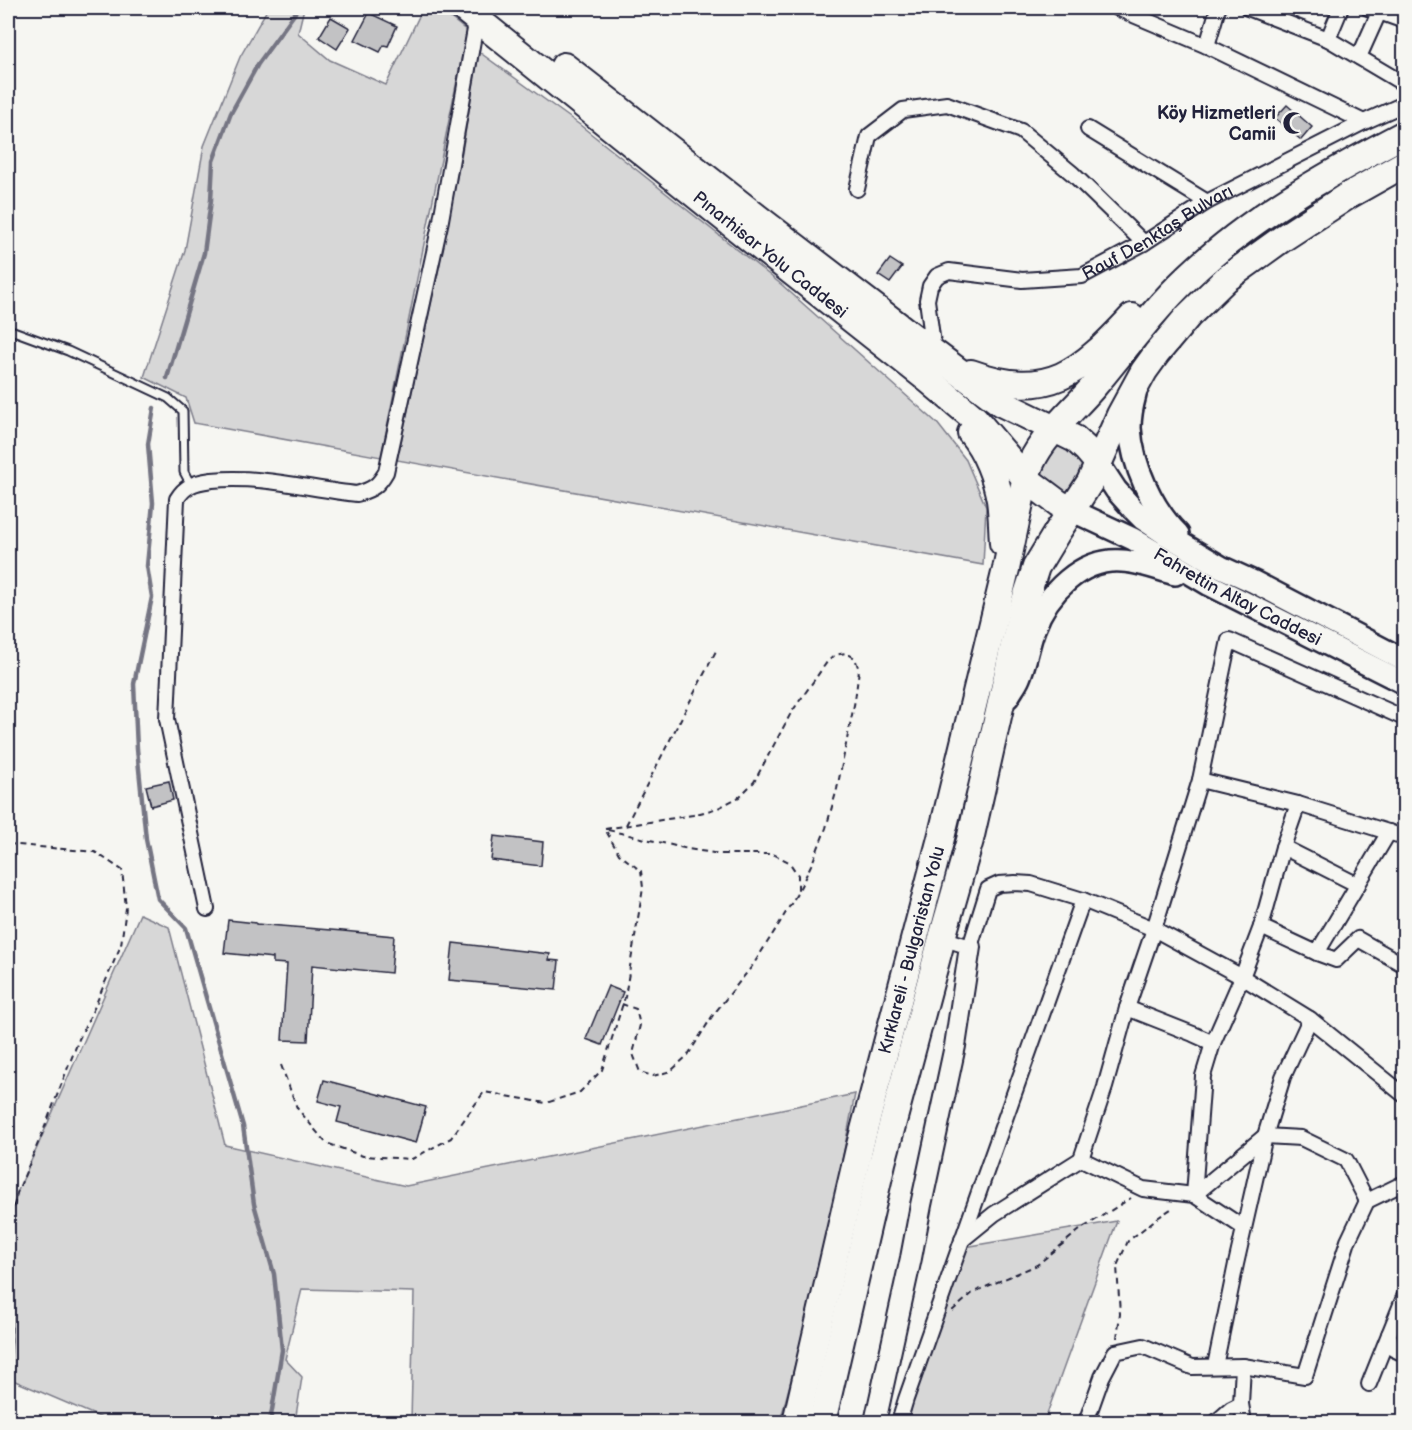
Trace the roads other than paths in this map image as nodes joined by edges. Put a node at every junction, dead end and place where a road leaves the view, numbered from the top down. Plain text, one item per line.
1 (1117, 8) edge
2 (1218, 8) edge
3 (1248, 8) edge
4 (1341, 8) edge
5 (1376, 9) edge
6 (477, 11) edge
7 (1282, 14) edge
8 (1404, 21) edge
9 (1328, 39) junction
10 (1207, 46) junction
11 (1359, 57) junction
12 (1404, 84) edge
13 (1404, 104) edge
14 (1364, 122) junction
15 (1088, 129) dead end
16 (1404, 134) edge
17 (1404, 164) edge
18 (857, 189) dead end
19 (1207, 202) junction
20 (1251, 224) junction
21 (1144, 243) junction
22 (8, 330) edge
23 (934, 353) junction
24 (930, 381) junction
25 (1138, 381) junction
26 (1054, 429) junction
27 (1099, 464) junction
28 (1026, 479) junction
29 (191, 485) junction
30 (1071, 510) junction
31 (1221, 567) junction
32 (1006, 569) junction
33 (1210, 585) junction
34 (1404, 660) edge
35 (1404, 683) edge
36 (998, 715) junction
37 (1404, 718) edge
38 (1200, 780) junction
39 (1298, 804) junction
40 (1389, 832) junction
41 (1404, 837) edge
42 (1283, 847) junction
43 (1358, 885) junction
44 (1083, 900) junction
45 (207, 909) dead end
46 (1261, 927) junction
47 (1154, 928) junction
48 (942, 938) junction
49 (970, 946) junction
50 (1317, 953) junction
51 (1404, 965) edge
52 (1242, 977) junction
53 (1127, 1008) junction
54 (1310, 1019) junction
55 (1213, 1044) junction
56 (1404, 1095) edge
57 (1265, 1136) junction
58 (1082, 1158) junction
59 (1404, 1183) edge
60 (1194, 1194) junction
61 (1367, 1201) junction
62 (1244, 1228) junction
63 (961, 1241) junction
64 (1404, 1298) edge
65 (1389, 1334) junction
66 (1404, 1354) edge
67 (1215, 1366) junction
68 (1243, 1366) junction
69 (1369, 1384) dead end
70 (1240, 1404) junction
71 (796, 1422) edge
72 (822, 1422) edge
73 (875, 1422) edge
74 (899, 1422) edge
75 (1086, 1422) edge
76 (1216, 1422) edge
77 (1244, 1422) edge

1 - 10 street
2 - 10 street
3 - 7 street
4 - 9 street
5 - 8 street
5 - 11 street
6 - 23 highway, Pınarhisar Yolu Caddesi
6 - 24 highway, Pınarhisar Yolu Caddesi
6 - 29 street
7 - 9 street
9 - 11 street
10 - 14 street
11 - 12 street
13 - 14 street, Rauf Denktaş Bulvarı
14 - 19 street, Rauf Denktaş Bulvarı
15 - 19 street
16 - 20 highway
17 - 25 highway
18 - 21 street
19 - 21 street, Rauf Denktaş Bulvarı
20 - 23 highway
20 - 26 highway
21 - 23 street, Rauf Denktaş Bulvarı
22 - 29 lane
23 - 26 highway, Pınarhisar Yolu Caddesi
24 - 28 highway, Pınarhisar Yolu Caddesi
24 - 32 highway
25 - 27 highway
25 - 31 main road
26 - 27 highway, Pınarhisar Yolu Caddesi
26 - 28 highway
27 - 30 highway
27 - 31 main road, Fahrettin Altay Caddesi
28 - 30 highway, Pınarhisar Yolu Caddesi
28 - 32 highway, Kırklareli - Bulgaristan Yolu
29 - 45 street
30 - 33 main road, Fahrettin Altay Caddesi
30 - 36 highway, Kırklareli - Bulgaristan Yolu
31 - 34 main road, Fahrettin Altay Caddesi
32 - 71 highway, Kırklareli - Bulgaristan Yolu
33 - 35 main road, Fahrettin Altay Caddesi
33 - 36 main road
36 - 48 highway, Kırklareli - Bulgaristan Yolu
37 - 38 street
38 - 39 street
38 - 47 street
39 - 40 street
39 - 42 street
40 - 41 street
40 - 43 street
42 - 43 street
42 - 46 street
43 - 50 street
44 - 47 street
44 - 49 street
44 - 63 street
46 - 50 street
46 - 52 street
47 - 52 street
47 - 53 street
48 - 49 street
48 - 72 highway, Kırklareli - Bulgaristan Yolu
49 - 73 street
50 - 51 street
52 - 54 street
52 - 55 street
53 - 55 street
53 - 58 street
54 - 56 street
54 - 57 street
55 - 60 street
57 - 60 street
57 - 61 street
57 - 62 street
58 - 60 street
58 - 63 street
59 - 61 street
60 - 62 street
61 - 68 street
62 - 67 street
63 - 74 street
64 - 65 street
65 - 66 street
65 - 69 street
67 - 68 street
67 - 75 street
68 - 70 street
70 - 76 street
70 - 77 street

